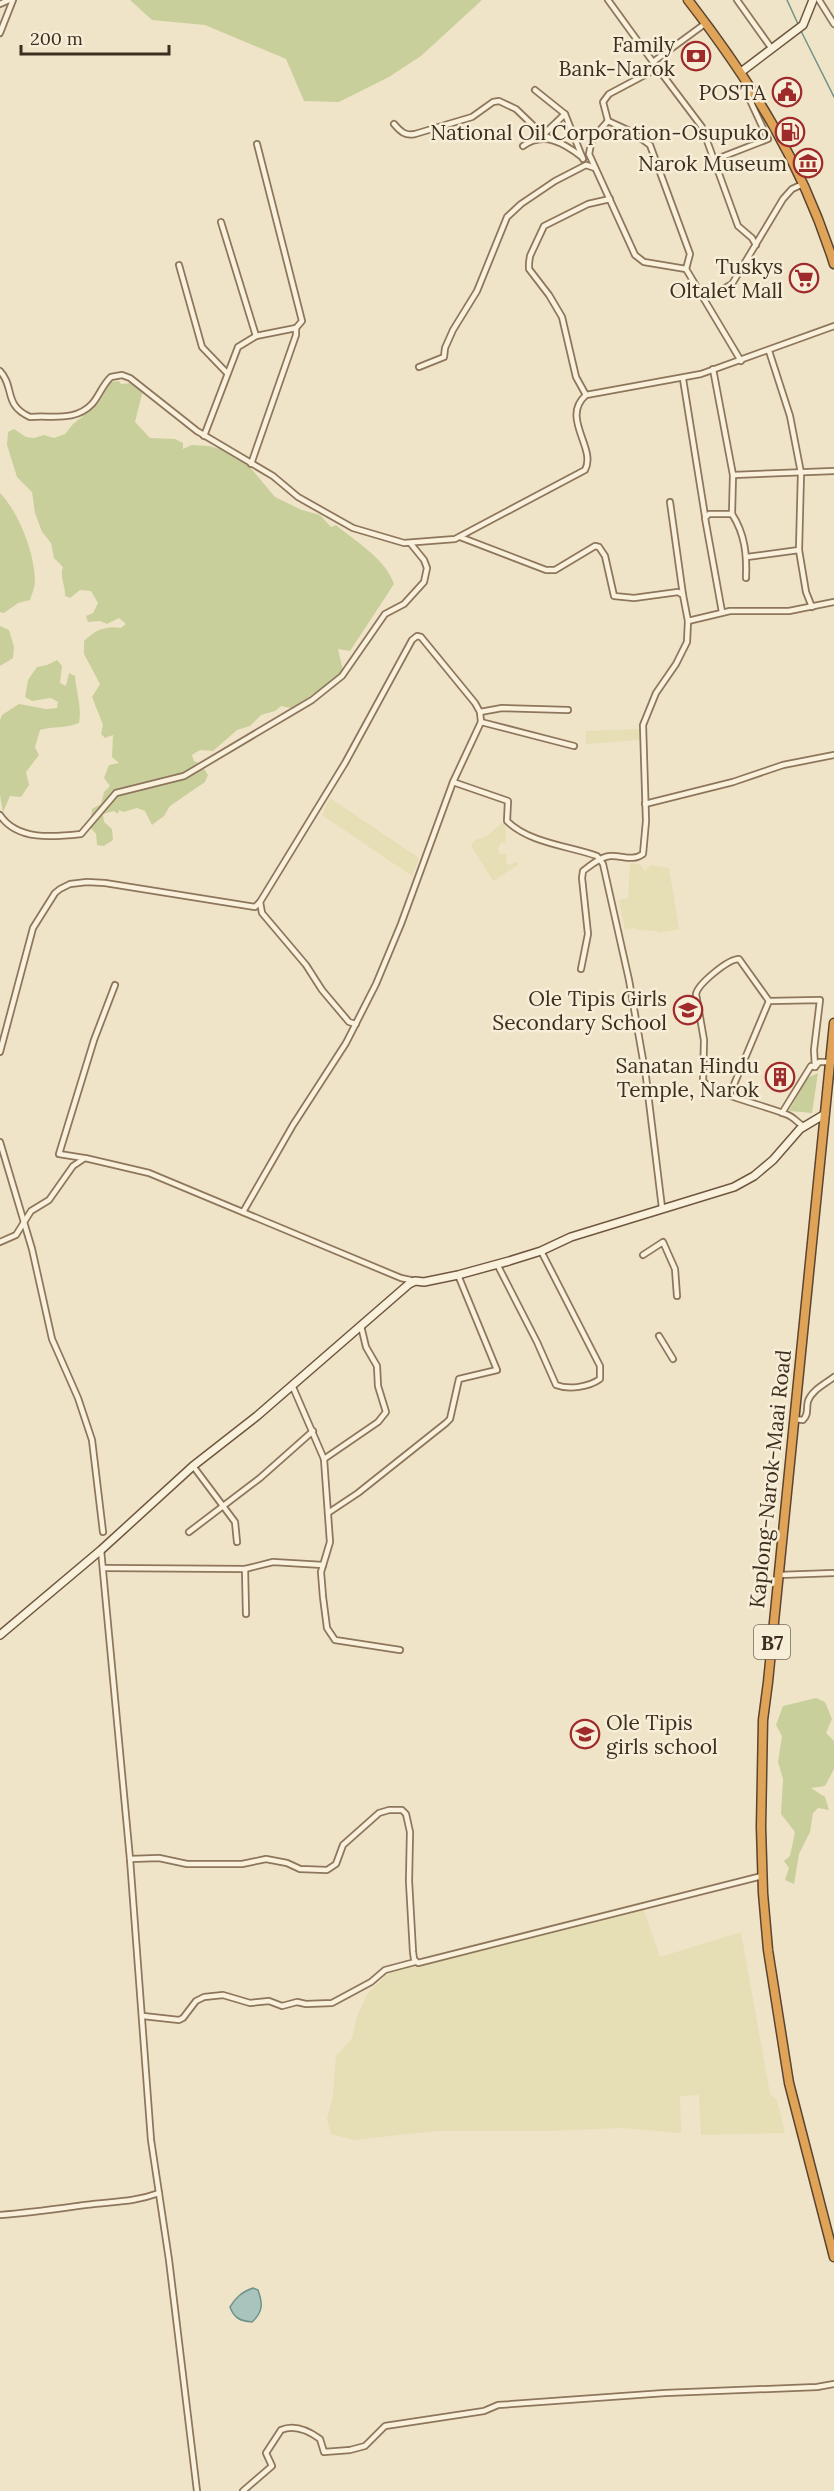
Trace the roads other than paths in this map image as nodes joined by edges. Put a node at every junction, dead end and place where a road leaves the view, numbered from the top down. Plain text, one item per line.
1 (11, 0) edge
2 (608, 0) edge
3 (688, 0) edge
4 (737, 0) edge
5 (813, 0) edge
6 (819, 0) edge
7 (0, 4) edge
8 (706, 23) junction
9 (834, 24) edge
10 (0, 33) edge
11 (772, 49) junction
12 (653, 62) junction
13 (657, 68) junction
14 (741, 72) junction
15 (752, 88) junction
16 (535, 90) dead end
17 (565, 114) junction
18 (608, 121) junction
19 (394, 124) dead end
20 (543, 135) junction
21 (554, 140) junction
22 (257, 144) dead end
23 (523, 146) dead end
24 (583, 159) junction
25 (714, 160) junction
26 (586, 165) junction
27 (595, 168) junction
28 (803, 184) junction
29 (610, 199) junction
30 (221, 222) dead end
31 (756, 245) junction
32 (834, 264) edge
33 (179, 265) dead end
34 (686, 268) junction
35 (699, 292) junction
36 (834, 326) edge
37 (296, 328) junction
38 (256, 336) junction
39 (769, 351) junction
40 (741, 361) junction
41 (419, 367) dead end
42 (713, 369) junction
43 (0, 370) edge
44 (227, 373) junction
45 (683, 379) junction
46 (586, 395) junction
47 (204, 436) junction
48 (251, 464) junction
49 (834, 471) edge
50 (801, 473) junction
51 (733, 475) junction
52 (670, 502) dead end
53 (732, 514) junction
54 (705, 516) junction
55 (460, 537) junction
56 (411, 544) junction
57 (799, 550) junction
58 (747, 557) junction
59 (746, 578) dead end
60 (683, 595) junction
61 (834, 602) edge
62 (812, 607) junction
63 (722, 612) junction
64 (688, 621) junction
65 (568, 710) dead end
66 (480, 712) junction
67 (481, 722) junction
68 (574, 746) dead end
69 (834, 755) edge
70 (453, 782) junction
71 (645, 804) junction
72 (0, 815) edge
73 (600, 859) junction
74 (260, 902) junction
75 (581, 969) dead end
76 (115, 985) dead end
77 (769, 1001) junction
78 (834, 1023) edge
79 (356, 1024) junction
80 (0, 1052) edge
81 (830, 1062) junction
82 (815, 1067) junction
83 (730, 1094) junction
84 (782, 1113) junction
85 (825, 1114) junction
86 (803, 1126) junction
87 (0, 1142) edge
88 (85, 1158) junction
89 (662, 1208) junction
90 (243, 1212) junction
91 (24, 1222) junction
92 (0, 1242) edge
93 (541, 1251) junction
94 (643, 1255) dead end
95 (496, 1264) junction
96 (459, 1275) junction
97 (415, 1281) junction
98 (677, 1296) dead end
99 (361, 1325) junction
100 (659, 1336) dead end
101 (673, 1359) dead end
102 (834, 1377) edge
103 (292, 1385) junction
104 (794, 1419) junction
105 (313, 1431) junction
106 (324, 1459) junction
107 (193, 1466) junction
108 (222, 1505) junction
109 (328, 1513) junction
110 (104, 1532) dead end
111 (189, 1532) dead end
112 (237, 1542) dead end
113 (101, 1550) junction
114 (323, 1566) junction
115 (104, 1568) junction
116 (245, 1569) junction
117 (834, 1573) edge
118 (779, 1575) junction
119 (246, 1614) dead end
120 (0, 1635) edge
121 (400, 1650) dead end
122 (130, 1859) junction
123 (762, 1876) junction
124 (415, 1962) junction
125 (143, 2016) junction
126 (159, 2193) junction
127 (0, 2215) edge
128 (834, 2257) edge
129 (834, 2384) edge
130 (197, 2491) edge
131 (243, 2491) edge

1 - 7 street
1 - 10 street
2 - 12 street
3 - 8 highway
4 - 11 street
5 - 11 main road
6 - 9 street
8 - 12 street
8 - 14 highway
11 - 14 main road
12 - 13 street
13 - 18 street
13 - 25 street
14 - 15 highway
15 - 25 street
15 - 28 highway
16 - 17 street
17 - 20 street
17 - 24 street
18 - 27 street
18 - 34 street
19 - 20 street
20 - 21 street
21 - 23 street
21 - 24 street
22 - 37 street
24 - 26 street
25 - 31 street
26 - 27 street
26 - 41 street
27 - 29 street
28 - 31 street
28 - 32 highway
29 - 34 street
29 - 46 street
30 - 38 street
31 - 35 street
33 - 44 street
34 - 35 street
35 - 40 street
36 - 39 street
37 - 38 street
37 - 48 street
38 - 44 street
39 - 40 street
39 - 50 street
40 - 42 street
42 - 45 street
42 - 51 street
43 - 47 street
44 - 47 street
45 - 46 street
45 - 54 street
46 - 55 street
47 - 48 street
48 - 56 street
49 - 50 street
50 - 51 street
50 - 57 street
51 - 53 street
52 - 60 street
53 - 54 street
53 - 58 street
54 - 63 street
55 - 56 street
55 - 60 street
56 - 72 street
57 - 58 street
57 - 62 street
58 - 59 street
60 - 64 street
61 - 62 street
62 - 63 street
63 - 64 street
64 - 71 street
65 - 66 street
66 - 67 street
66 - 74 street
67 - 68 street
67 - 70 street
69 - 71 street
70 - 73 street
70 - 79 street
71 - 73 street
73 - 75 street
73 - 89 street
74 - 79 street
74 - 80 street
76 - 88 street
77 - 82 street
77 - 83 street
77 - 83 street
78 - 81 highway, Kaplong-Narok-Maai Road / B7
79 - 90 street
81 - 82 street
81 - 85 highway, Kaplong-Narok-Maai Road / B7
82 - 84 street
83 - 84 street
84 - 86 street
85 - 86 main road
85 - 104 highway, Kaplong-Narok-Maai Road / B7
86 - 89 main road
87 - 91 street
88 - 90 street
88 - 91 street
89 - 93 main road
90 - 97 street
91 - 92 street
91 - 110 street
93 - 95 main road
93 - 95 street
94 - 98 street
95 - 96 main road
96 - 97 main road
96 - 109 street
97 - 99 main road
99 - 103 main road
99 - 106 street
100 - 101 street
102 - 104 street
103 - 105 street
103 - 107 main road
104 - 118 highway, Kaplong-Narok-Maai Road / B7
105 - 106 street
105 - 108 street
106 - 109 street
107 - 108 street
107 - 113 main road
108 - 111 street
108 - 112 street
109 - 114 street
113 - 115 street
113 - 120 main road
114 - 116 street
114 - 121 street
115 - 116 street
115 - 122 street
116 - 119 street
117 - 118 street
118 - 123 highway, Kaplong-Narok-Maai Road / B7
122 - 124 street
122 - 125 street
123 - 124 street
123 - 128 highway, Kaplong-Narok-Maai Road / B7
124 - 125 street
125 - 126 street
126 - 127 street
126 - 130 street
129 - 131 street

